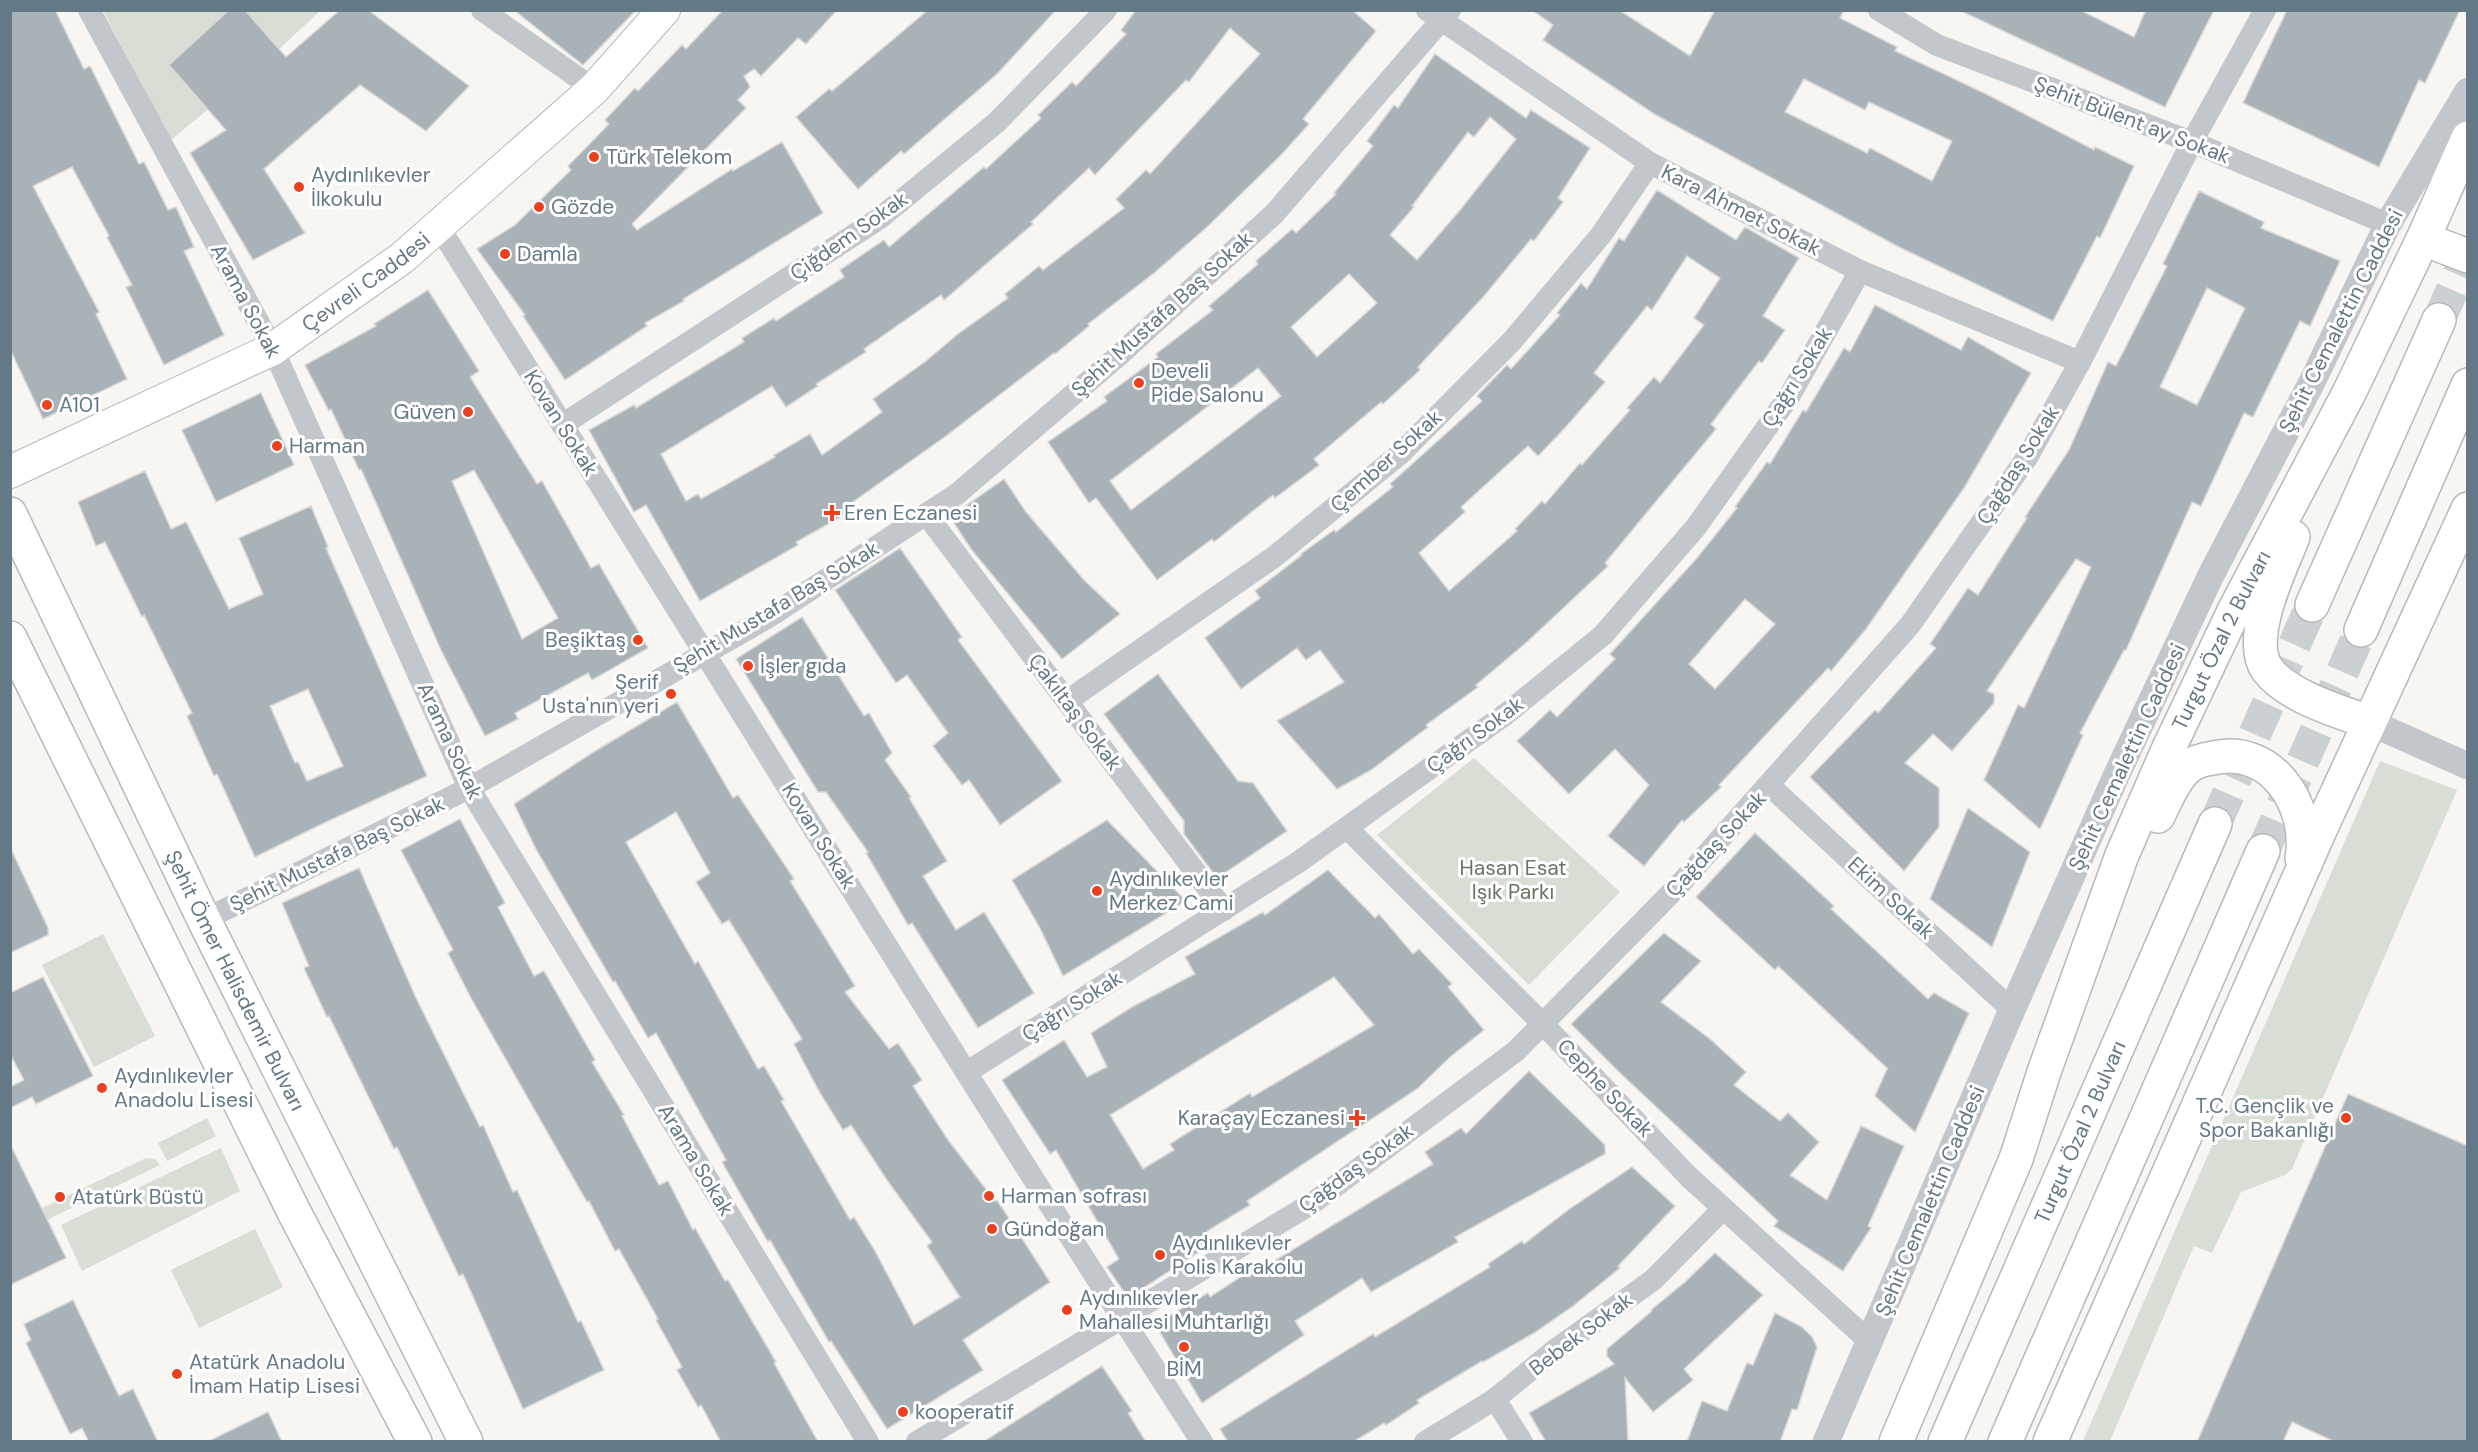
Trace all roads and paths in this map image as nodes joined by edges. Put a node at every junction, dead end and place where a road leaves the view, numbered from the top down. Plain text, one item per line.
1 (89, 10) edge
2 (482, 10) edge
3 (664, 10) edge
4 (1107, 10) edge
5 (1879, 10) edge
6 (2265, 10) edge
7 (1439, 14) edge
8 (594, 89) junction
9 (2468, 91) edge
10 (2468, 138) edge
11 (2192, 142) junction
12 (1650, 163) junction
13 (2388, 224) junction
14 (439, 227) junction
15 (2423, 238) junction
16 (2468, 256) edge
17 (1860, 271) junction
18 (2358, 286) junction
19 (2392, 303) junction
20 (2439, 320) tunnel mouth
21 (273, 349) junction
22 (2080, 362) junction
23 (2468, 385) edge
24 (2349, 393) junction
25 (562, 425) junction
26 (10, 472) edge
27 (2468, 509) edge
28 (10, 514) edge
29 (926, 514) junction
30 (2312, 605) tunnel mouth
31 (2361, 630) tunnel mouth
32 (10, 638) edge
33 (704, 653) junction
34 (1067, 701) junction
35 (2369, 722) junction
36 (2468, 766) edge
37 (1770, 786) junction
38 (469, 788) junction
39 (2215, 824) tunnel mouth
40 (1347, 828) junction
41 (2263, 851) tunnel mouth
42 (2299, 877) junction
43 (1224, 910) junction
44 (204, 920) junction
45 (2012, 1010) junction
46 (1542, 1023) junction
47 (968, 1072) junction
48 (2016, 1159) junction
49 (1723, 1209) junction
50 (1122, 1318) junction
51 (1869, 1341) junction
52 (1495, 1399) junction
53 (415, 1442) edge
54 (466, 1442) edge
55 (868, 1442) edge
56 (917, 1442) edge
57 (1202, 1442) edge
58 (1425, 1442) edge
59 (1522, 1442) edge
60 (1826, 1442) edge
61 (1896, 1442) edge
62 (1945, 1442) edge
63 (2005, 1442) edge
64 (2050, 1442) edge

1 - 21 street, Arama Sokak
2 - 8 street
3 - 8 main road, Çevreli Caddesi
4 - 25 street, Çiğdem Sokak
5 - 11 street, Şehit Bülent ay Sokak
6 - 11 street, Çağdaş Sokak
7 - 12 street, Kara Ahmet Sokak
7 - 29 street, Şehit Mustafa Baş Sokak
8 - 14 main road, Çevreli Caddesi
9 - 13 street, Şehit Cemalettin Caddesi
10 - 15 highway, Turgut Özal 2 Bulvarı
11 - 13 street, Şehit Bülent ay Sokak
11 - 22 street, Çağdaş Sokak
12 - 17 street, Kara Ahmet Sokak
12 - 34 street, Çember Sokak
13 - 15 street
13 - 18 street, Şehit Cemalettin Caddesi
14 - 21 main road, Çevreli Caddesi
14 - 25 street, Kovan Sokak
15 - 16 highway
15 - 19 highway, Turgut Özal 2 Bulvarı
17 - 22 street, Kara Ahmet Sokak
17 - 40 street, Çağrı Sokak
18 - 19 street
18 - 45 street, Şehit Cemalettin Caddesi
19 - 24 highway, Turgut Özal 2 Bulvarı
20 - 30 highway
21 - 26 main road, Çevreli Caddesi
21 - 38 street, Arama Sokak
22 - 37 street, Çağdaş Sokak
23 - 31 highway
24 - 35 highway
24 - 48 highway, Turgut Özal 2 Bulvarı
25 - 33 street, Kovan Sokak
27 - 35 highway, Turgut Özal 2 Bulvarı
28 - 44 highway, Şehit Ömer Halisdemir Bulvarı
29 - 33 street, Şehit Mustafa Baş Sokak
29 - 34 street, Çakıltaş Sokak
32 - 53 highway
33 - 38 street, Şehit Mustafa Baş Sokak
33 - 47 street, Kovan Sokak
34 - 43 street, Çakıltaş Sokak
35 - 36 street
35 - 42 highway, Turgut Özal 2 Bulvarı
37 - 45 street, Ekim Sokak
37 - 46 street, Çağdaş Sokak
38 - 44 street, Şehit Mustafa Baş Sokak
38 - 55 street, Arama Sokak
39 - 62 highway, Turgut Özal 2 Bulvarı
40 - 43 street, Çağrı Sokak
40 - 46 street, Cephe Sokak
41 - 63 highway
42 - 48 highway, Turgut Özal 2 Bulvarı
42 - 64 highway, Turgut Özal 2 Bulvarı
43 - 47 street, Çağrı Sokak
44 - 54 highway, Şehit Ömer Halisdemir Bulvarı
45 - 51 street, Şehit Cemalettin Caddesi
46 - 49 street, Cephe Sokak
46 - 50 street, Çağdaş Sokak
47 - 50 street, Kovan Sokak
48 - 61 highway, Turgut Özal 2 Bulvarı
49 - 51 street, Cephe Sokak
49 - 52 street, Bebek Sokak
50 - 56 street, Çağdaş Sokak
50 - 57 street, Kovan Sokak
51 - 60 street, Şehit Cemalettin Caddesi
52 - 58 street, Bebek Sokak
52 - 59 street

